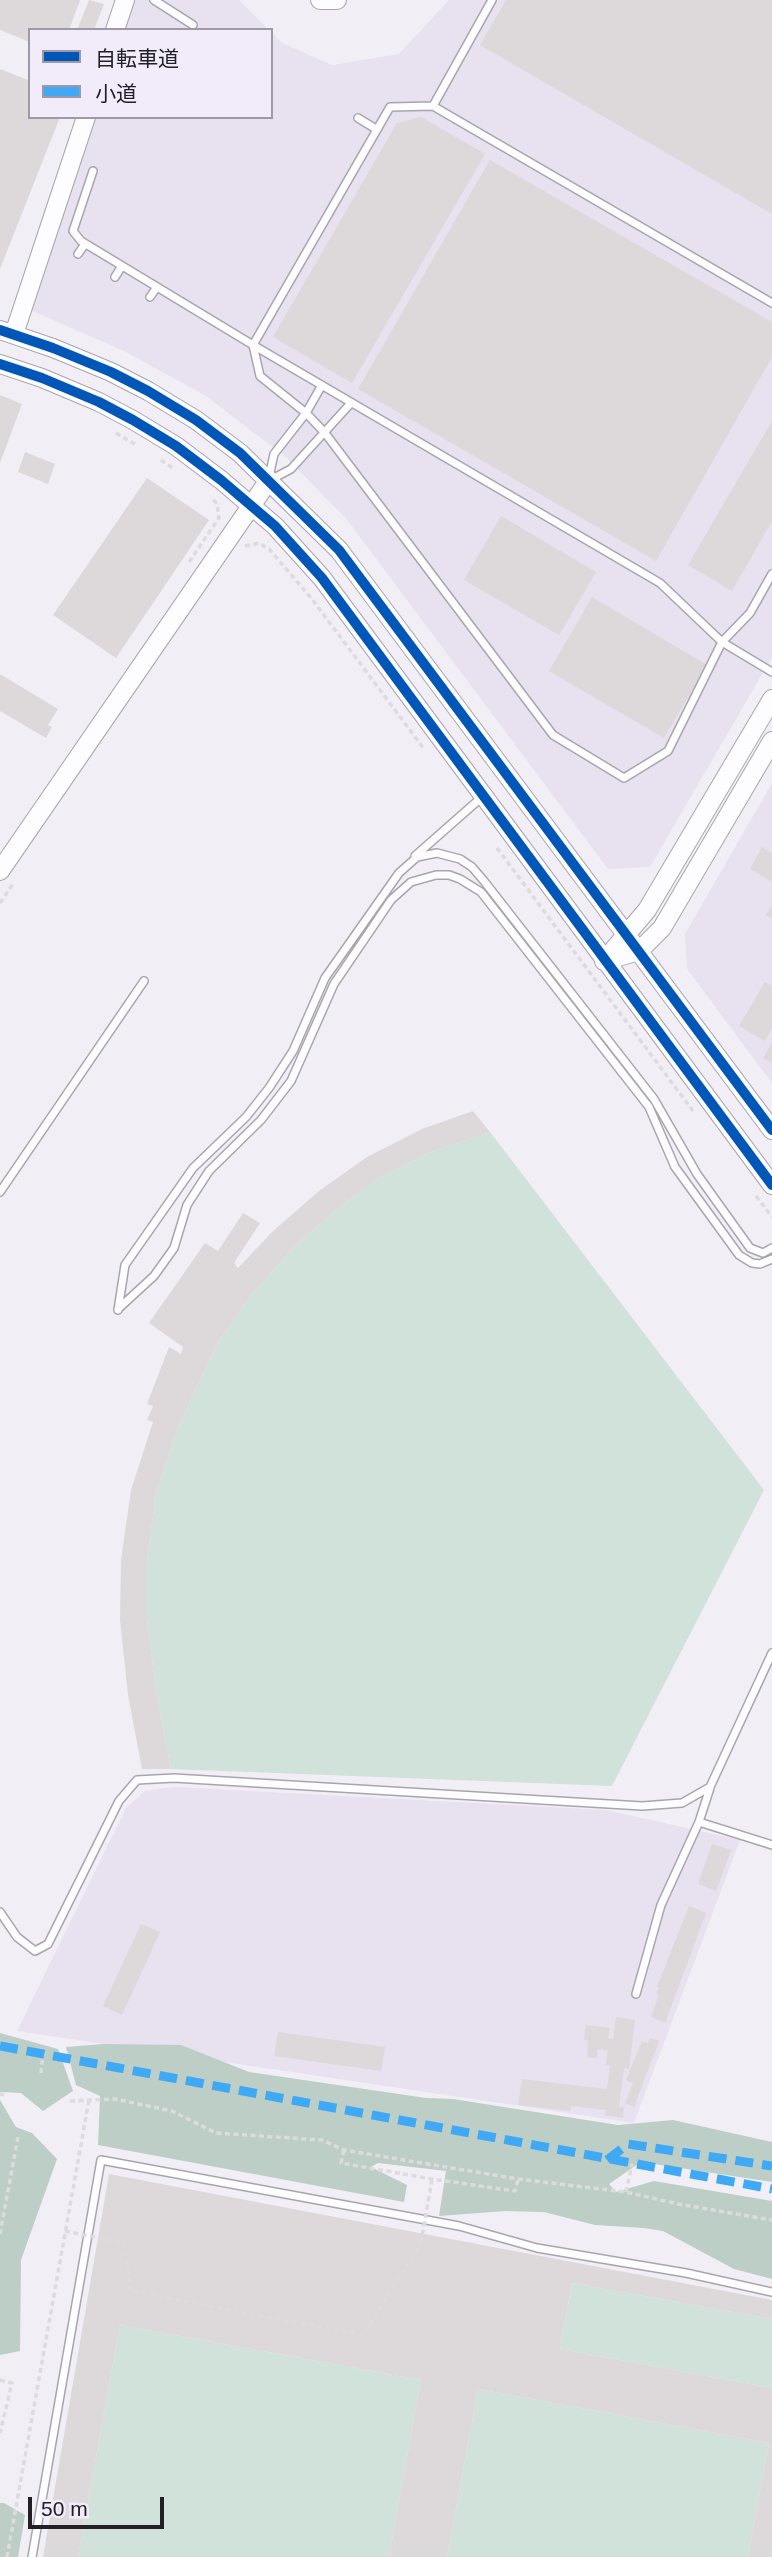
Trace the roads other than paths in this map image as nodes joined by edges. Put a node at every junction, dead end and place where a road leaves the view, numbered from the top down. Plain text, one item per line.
1 (125, 0) edge
2 (154, 0) edge
3 (320, 0) edge
4 (337, 0) edge
5 (492, 0) edge
6 (193, 25) dead end
7 (116, 28) edge
8 (433, 106) junction
9 (358, 118) dead end
10 (85, 119) edge
11 (376, 129) junction
12 (93, 171) dead end
13 (85, 244) junction
14 (78, 254) dead end
15 (122, 266) junction
16 (115, 277) dead end
17 (157, 287) junction
18 (150, 297) dead end
19 (772, 303) edge
20 (7, 332) edge
21 (253, 345) junction
22 (0, 364) edge
23 (322, 385) junction
24 (351, 403) junction
25 (306, 413) junction
26 (325, 433) junction
27 (269, 480) junction
28 (251, 505) junction
29 (772, 574) edge
30 (722, 642) junction
31 (772, 672) edge
32 (772, 699) edge
33 (764, 730) edge
34 (772, 741) edge
35 (484, 795) junction
36 (407, 864) junction
37 (0, 871) edge
38 (626, 932) junction
39 (639, 951) junction
40 (604, 961) junction
41 (144, 981) dead end
42 (772, 1130) edge
43 (772, 1185) edge
44 (0, 1192) edge
45 (772, 1248) edge
46 (772, 1259) edge
47 (772, 1653) edge
48 (710, 1787) junction
49 (699, 1822) junction
50 (772, 1845) edge
51 (0, 1912) edge
52 (636, 1994) dead end
53 (772, 2292) edge
54 (32, 2557) edge

1 - 7 street
2 - 6 lane
3 - 4 street
5 - 8 lane
8 - 11 lane
8 - 19 lane
9 - 11 lane
10 - 20 street
11 - 21 lane
12 - 13 lane
13 - 14 lane
13 - 15 lane
15 - 16 lane
15 - 17 lane
17 - 18 lane
17 - 21 lane
20 - 27 street
21 - 23 lane
21 - 25 lane
22 - 28 street
23 - 24 lane
23 - 25 lane
24 - 26 lane
24 - 30 lane
25 - 26 lane
25 - 27 lane
26 - 27 lane
26 - 30 lane
27 - 28 street
27 - 38 street
28 - 35 street
28 - 37 street
29 - 30 lane
30 - 31 lane
32 - 33 street
33 - 38 street
34 - 39 street
35 - 36 lane
35 - 40 street
36 - 45 lane
36 - 46 lane
38 - 39 street
38 - 40 street
39 - 40 street
39 - 42 street
40 - 43 street
41 - 44 lane
47 - 48 lane
48 - 49 lane
48 - 51 lane
49 - 50 lane
49 - 52 lane
53 - 54 lane

